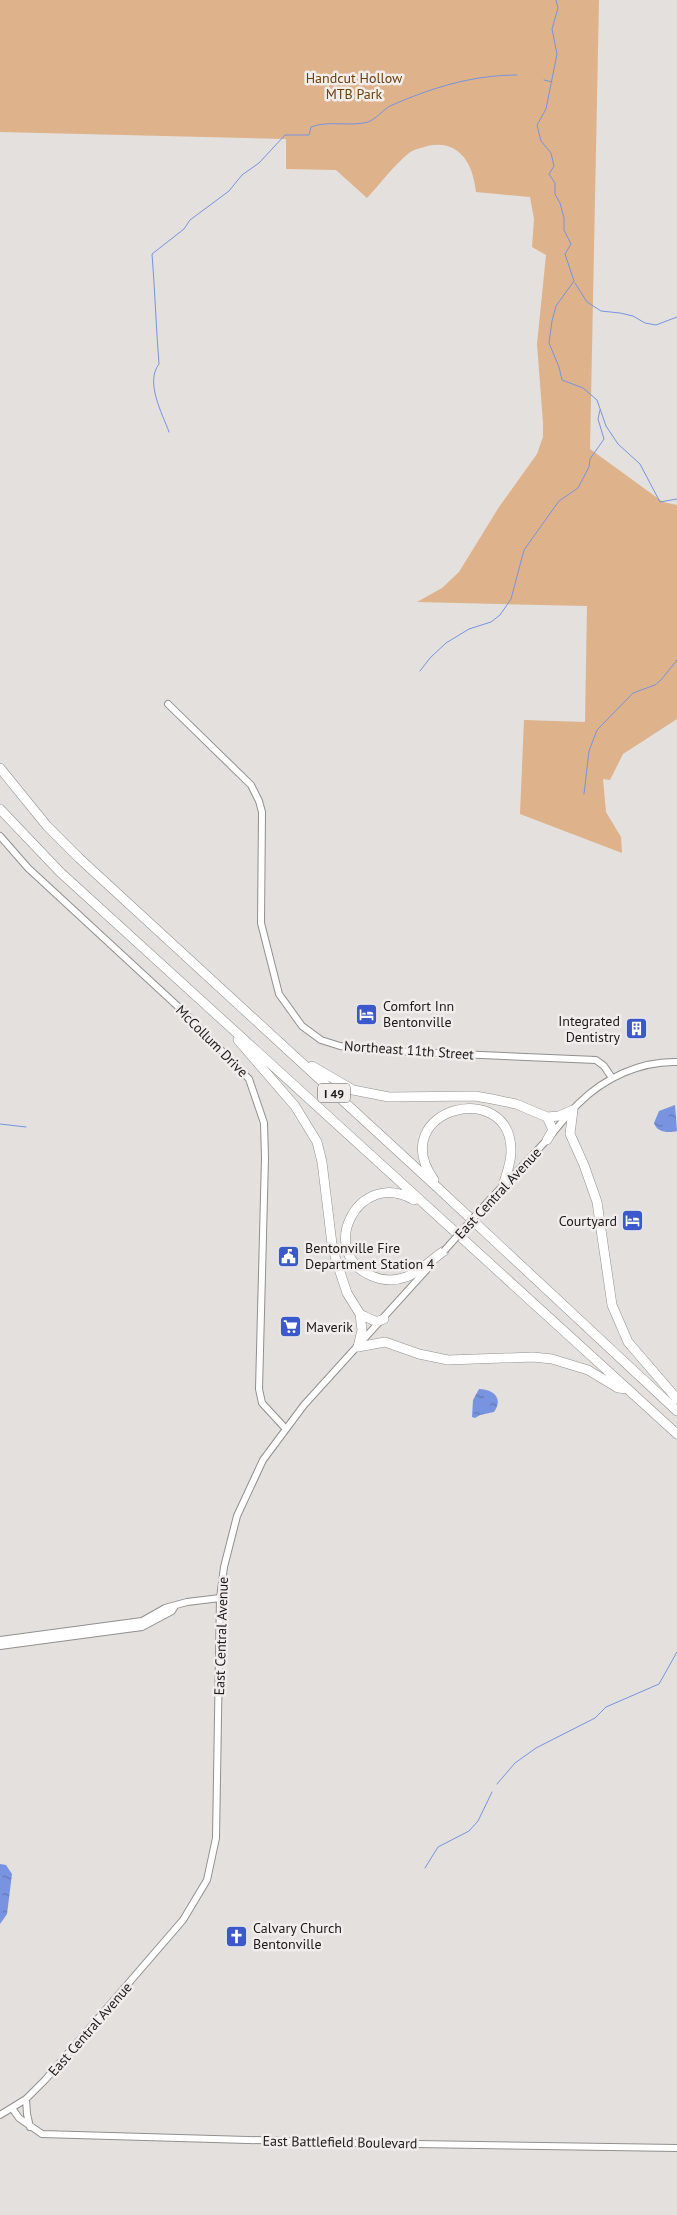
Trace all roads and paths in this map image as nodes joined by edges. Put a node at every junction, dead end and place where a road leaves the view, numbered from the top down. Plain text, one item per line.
1 (168, 704) dead end
2 (0, 768) edge
3 (0, 809) edge
4 (0, 836) edge
5 (223, 1020) junction
6 (274, 1038) junction
7 (677, 1062) edge
8 (612, 1078) junction
9 (573, 1110) junction
10 (547, 1117) junction
11 (547, 1140) junction
12 (503, 1186) junction
13 (439, 1189) junction
14 (427, 1208) junction
15 (444, 1251) junction
16 (360, 1314) junction
17 (384, 1319) junction
18 (358, 1348) junction
19 (628, 1389) junction
20 (677, 1399) edge
21 (677, 1411) edge
22 (285, 1428) junction
23 (677, 1434) edge
24 (220, 1598) junction
25 (175, 1606) junction
26 (0, 1640) edge
27 (0, 1646) edge
28 (26, 2099) junction
29 (12, 2108) junction
30 (0, 2115) edge
31 (30, 2127) junction
32 (677, 2148) edge

1 - 8 street, Northeast 11th Street
2 - 6 highway, I 49
3 - 5 highway, I 49
4 - 22 street, McCollum Drive
5 - 14 highway, I 49
5 - 16 highway
6 - 10 highway
6 - 13 highway, I 49
7 - 8 street, East Central Avenue
8 - 9 street, East Central Avenue
9 - 10 highway
9 - 11 street, East Central Avenue
9 - 20 highway
10 - 11 highway
11 - 12 street, East Central Avenue
12 - 13 highway
12 - 15 street, East Central Avenue, bridge
13 - 21 highway, I 49
14 - 15 highway
14 - 19 highway, I 49
15 - 17 street, East Central Avenue
16 - 17 highway
16 - 18 highway
17 - 18 street, East Central Avenue
18 - 19 highway
18 - 22 street, East Central Avenue
19 - 23 highway, I 49
22 - 24 street, East Central Avenue
24 - 25 street
24 - 28 street, East Central Avenue
25 - 26 street
25 - 27 street
28 - 29 street, East Central Avenue
28 - 31 street
29 - 30 street, East Central Avenue
29 - 31 street, East Battlefield Boulevard
31 - 32 street, East Battlefield Boulevard

